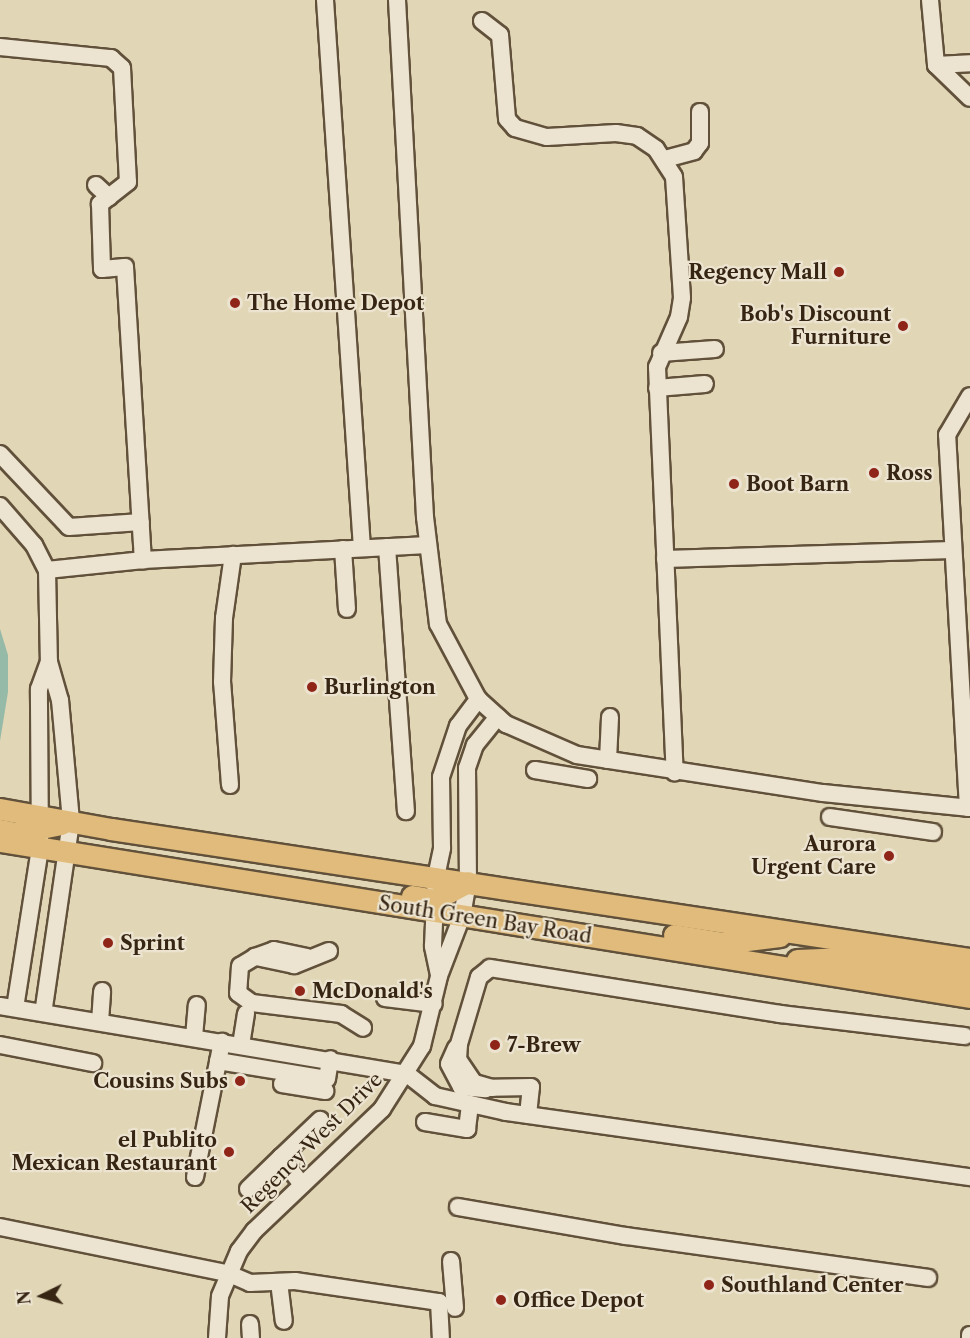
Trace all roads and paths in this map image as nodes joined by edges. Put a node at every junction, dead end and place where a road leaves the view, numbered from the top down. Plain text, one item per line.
1 (325, 0) edge
2 (397, 0) edge
3 (930, 0) edge
4 (482, 21) dead end
5 (0, 47) edge
6 (970, 63) edge
7 (936, 65) junction
8 (970, 98) edge
9 (699, 112) dead end
10 (665, 159) junction
11 (96, 185) dead end
12 (110, 196) junction
13 (715, 349) dead end
14 (662, 353) junction
15 (705, 384) dead end
16 (657, 388) junction
17 (970, 396) edge
18 (0, 454) edge
19 (0, 506) edge
20 (141, 522) junction
21 (428, 545) junction
22 (387, 547) junction
23 (362, 548) junction
24 (343, 549) junction
25 (952, 550) junction
26 (233, 555) junction
27 (665, 559) junction
28 (143, 560) junction
29 (47, 570) junction
30 (347, 609) dead end
31 (49, 662) junction
32 (478, 699) junction
33 (498, 717) junction
34 (610, 717) dead end
35 (608, 760) junction
36 (535, 770) dead end
37 (675, 773) junction
38 (588, 779) dead end
39 (230, 785) dead end
40 (917, 804) junction
41 (969, 808) edge
42 (0, 809) edge
43 (406, 811) dead end
44 (830, 817) dead end
45 (71, 822) junction
46 (912, 828) junction
47 (0, 830) edge
48 (42, 831) junction
49 (933, 832) dead end
50 (0, 842) edge
51 (69, 849) junction
52 (243, 849) junction
53 (436, 877) junction
54 (468, 882) junction
55 (434, 906) junction
56 (463, 912) junction
57 (805, 933) junction
58 (329, 951) dead end
59 (970, 959) edge
60 (751, 962) junction
61 (439, 976) junction
62 (970, 977) edge
63 (102, 991) dead end
64 (970, 997) edge
65 (385, 998) dead end
66 (435, 1004) junction
67 (7, 1007) edge
68 (43, 1013) junction
69 (246, 1013) dead end
70 (100, 1023) junction
71 (207, 1024) dead end
72 (363, 1028) dead end
73 (965, 1036) dead end
74 (194, 1037) junction
75 (222, 1042) junction
76 (0, 1045) edge
77 (241, 1045) junction
78 (330, 1059) junction
79 (218, 1061) junction
80 (93, 1063) dead end
81 (407, 1074) junction
82 (282, 1084) dead end
83 (326, 1085) junction
84 (470, 1104) junction
85 (528, 1115) junction
86 (320, 1120) dead end
87 (424, 1122) dead end
88 (281, 1157) junction
89 (195, 1177) dead end
90 (970, 1177) edge
91 (302, 1185) junction
92 (248, 1189) dead end
93 (458, 1207) dead end
94 (0, 1227) edge
95 (451, 1262) dead end
96 (227, 1273) junction
97 (928, 1278) dead end
98 (279, 1282) junction
99 (454, 1308) dead end
100 (284, 1321) dead end
101 (217, 1338) edge
102 (441, 1338) edge

1 - 23 street
2 - 21 street
3 - 7 street
4 - 10 street
5 - 12 street
6 - 7 street
7 - 8 street
9 - 10 street
10 - 14 street
11 - 12 street
12 - 20 street
13 - 14 street
14 - 16 street
15 - 16 street
16 - 27 street
17 - 25 street
18 - 20 street
19 - 29 street
20 - 28 street
21 - 22 street
21 - 32 street
22 - 23 street
22 - 43 street
23 - 24 street
24 - 26 street
24 - 30 street
25 - 27 street
25 - 41 street
26 - 28 street
26 - 39 street
27 - 37 street
28 - 29 street
29 - 31 street
31 - 45 street
31 - 48 street
32 - 33 street
32 - 53 street, Regency West Drive
33 - 35 street
33 - 54 street, Regency West Drive
34 - 35 street
35 - 37 street
36 - 38 street
37 - 40 street
40 - 41 street
40 - 46 street
42 - 48 main road, South Green Bay Road
44 - 46 street
45 - 48 main road, South Green Bay Road
45 - 51 street
45 - 52 main road, South Green Bay Road
46 - 49 street
47 - 48 main road
48 - 50 main road, South Green Bay Road
48 - 51 main road
48 - 67 street
51 - 52 main road
51 - 55 main road
51 - 68 street
52 - 53 main road, South Green Bay Road
53 - 54 main road, South Green Bay Road
53 - 55 street, Regency West Drive
54 - 55 main road
54 - 56 street, Regency West Drive
54 - 57 main road, South Green Bay Road
55 - 56 main road
55 - 61 street, Regency West Drive
56 - 57 main road
56 - 60 main road, South Green Bay Road
56 - 61 street, Regency West Drive
57 - 59 main road, South Green Bay Road
58 - 72 street
60 - 62 main road
60 - 64 main road, South Green Bay Road
61 - 66 street, Regency West Drive
63 - 70 street
65 - 66 street
66 - 81 street, Regency West Drive
67 - 68 street
68 - 70 street
69 - 77 street
70 - 74 street
71 - 74 street
73 - 85 street
74 - 75 street
75 - 77 street
75 - 79 street
76 - 80 street
77 - 78 street
78 - 81 street
78 - 83 street
79 - 83 street
79 - 89 street
81 - 84 street
81 - 91 street, Regency West Drive
82 - 83 street
84 - 85 street
84 - 87 street
85 - 90 street
86 - 88 street
88 - 91 street
88 - 92 street
91 - 96 street, Regency West Drive
93 - 97 street
94 - 96 street
95 - 99 street
96 - 98 street
96 - 101 street, Regency West Drive
98 - 100 street
98 - 102 street

